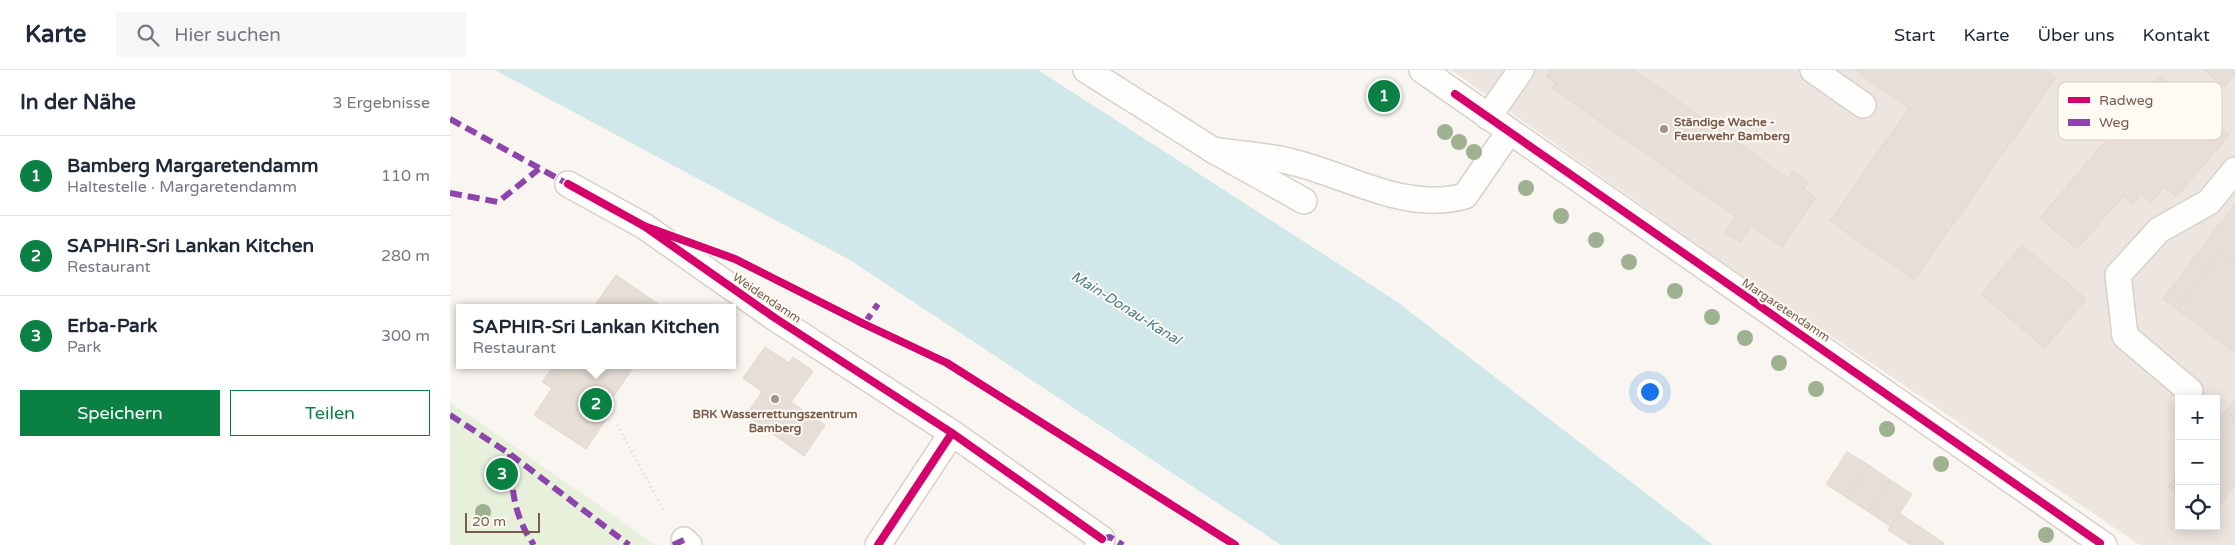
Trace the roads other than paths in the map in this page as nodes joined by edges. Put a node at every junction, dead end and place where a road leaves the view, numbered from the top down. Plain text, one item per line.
1 (1086, 70) edge
2 (1422, 70) edge
3 (1521, 70) edge
4 (1813, 70) edge
5 (1863, 105) dead end
6 (1488, 116) junction
7 (1509, 132) junction
8 (1213, 150) junction
9 (2235, 170) edge
10 (568, 184) dead end
11 (1304, 201) dead end
12 (2190, 391) dead end
13 (952, 433) junction
14 (878, 545) edge
15 (1098, 545) edge
16 (2104, 545) edge

1 - 8 street
2 - 6 street, Margaretendamm
3 - 6 street
4 - 5 street
6 - 7 street, Margaretendamm
7 - 8 street
7 - 16 street, Margaretendamm
8 - 11 street
9 - 12 street
10 - 13 street, Weidendamm
13 - 14 street
13 - 15 street, Weidendamm

